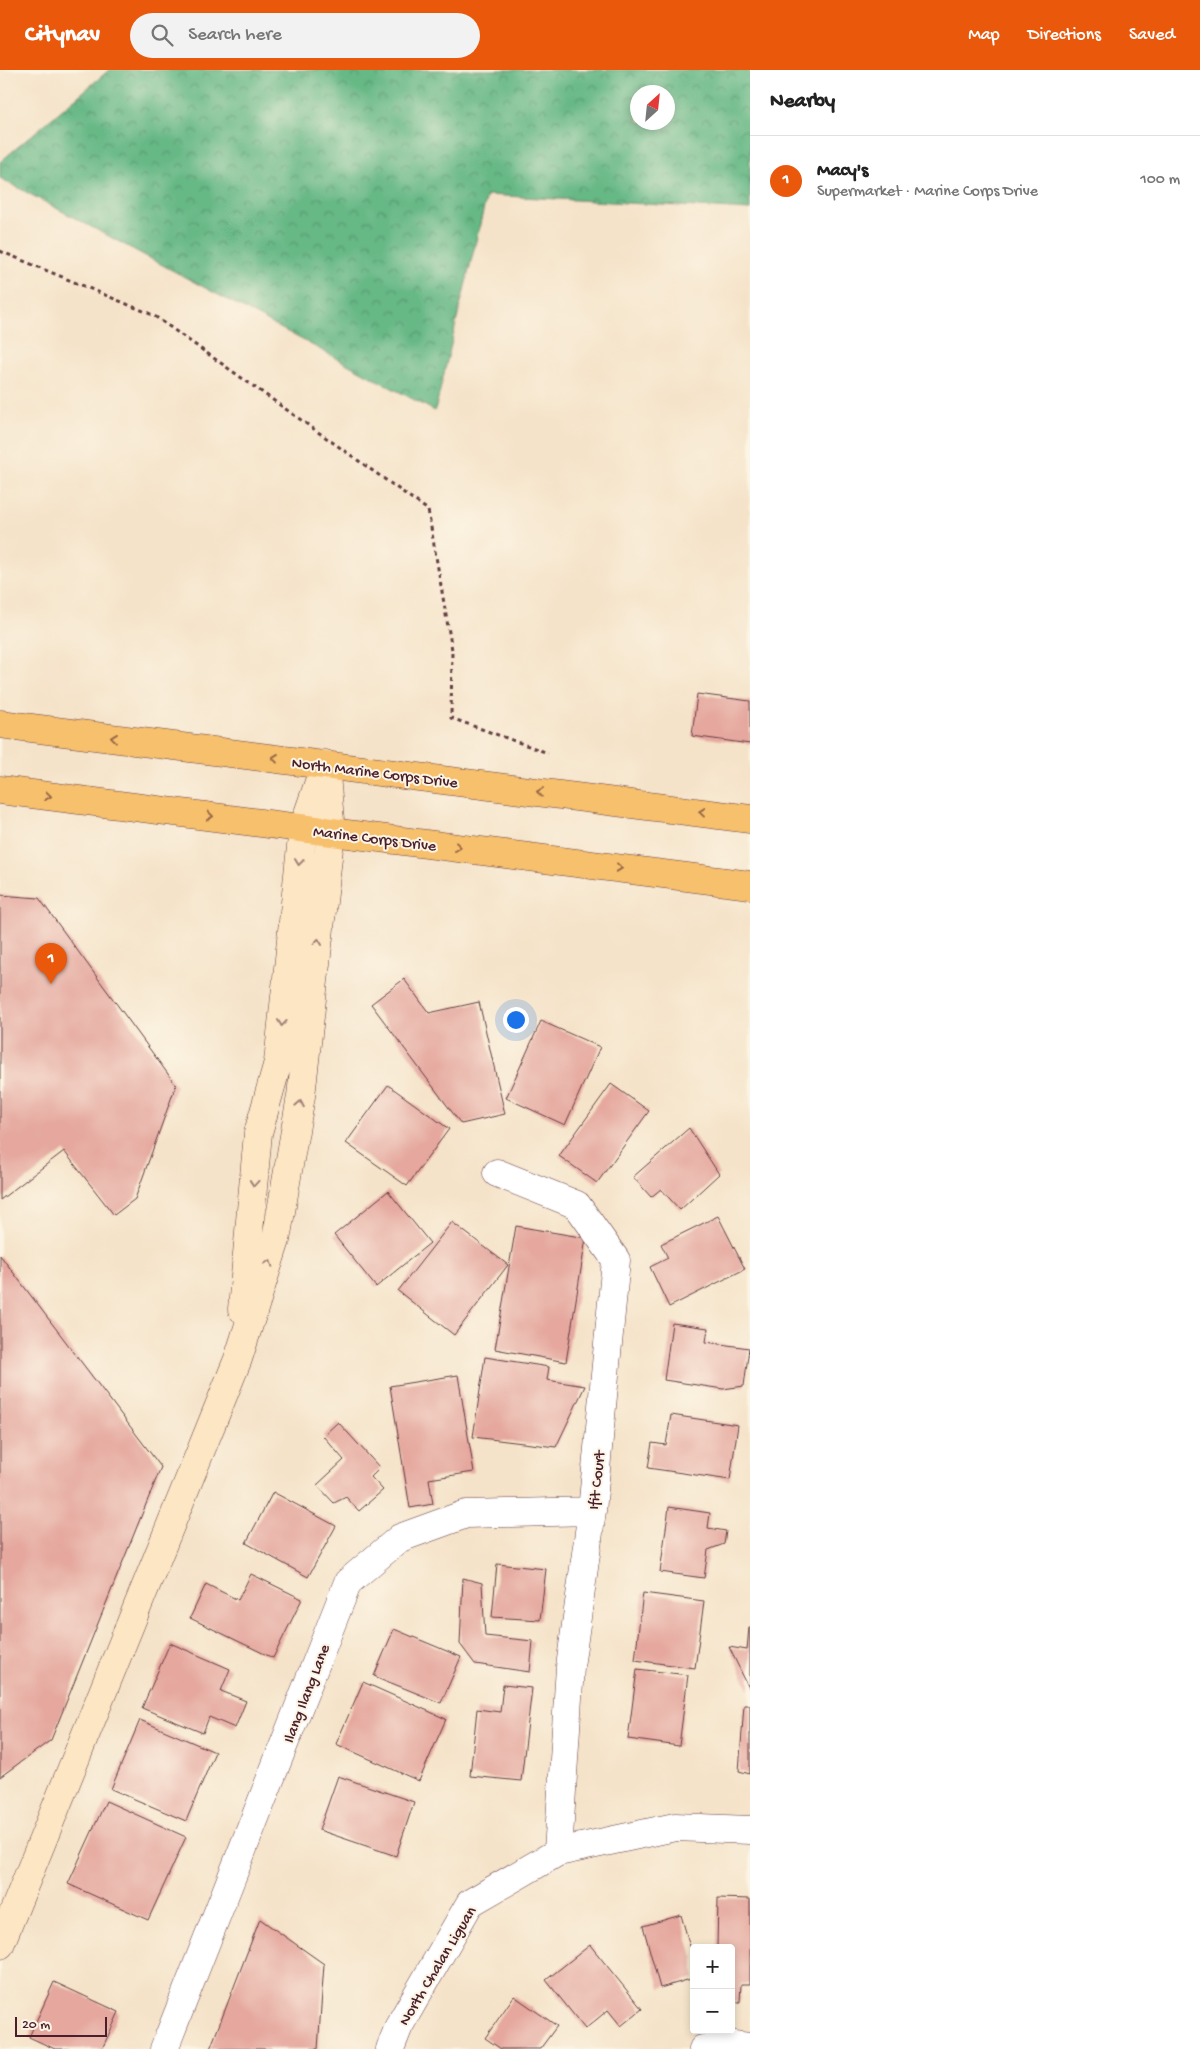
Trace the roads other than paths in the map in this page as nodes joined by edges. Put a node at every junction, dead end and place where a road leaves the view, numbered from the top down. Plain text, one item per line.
1 (0, 724) edge
2 (325, 764) junction
3 (0, 790) edge
4 (750, 818) edge
5 (303, 828) junction
6 (331, 831) junction
7 (750, 885) edge
8 (497, 1173) dead end
9 (238, 1359) junction
10 (592, 1511) junction
11 (750, 1830) edge
12 (558, 1852) junction
13 (0, 1945) edge
14 (750, 2047) edge
15 (164, 2049) edge
16 (390, 2049) edge
17 (703, 2049) edge

2 -> 1 main road, North Marine Corps Drive
4 -> 2 main road, North Marine Corps Drive
2 - 5 street
2 - 6 street
3 -> 5 main road, Marine Corps Drive
5 - 6 main road, Marine Corps Drive
5 -> 9 street
6 -> 7 main road, Marine Corps Drive
9 -> 6 street
8 - 10 street, Ifit Court
9 - 13 street
10 - 12 street, Ifit Court
10 - 15 street, Ilang Ilang Lane
11 - 12 street, North Chalan Liguan
12 - 16 street, North Chalan Liguan
14 - 17 street

